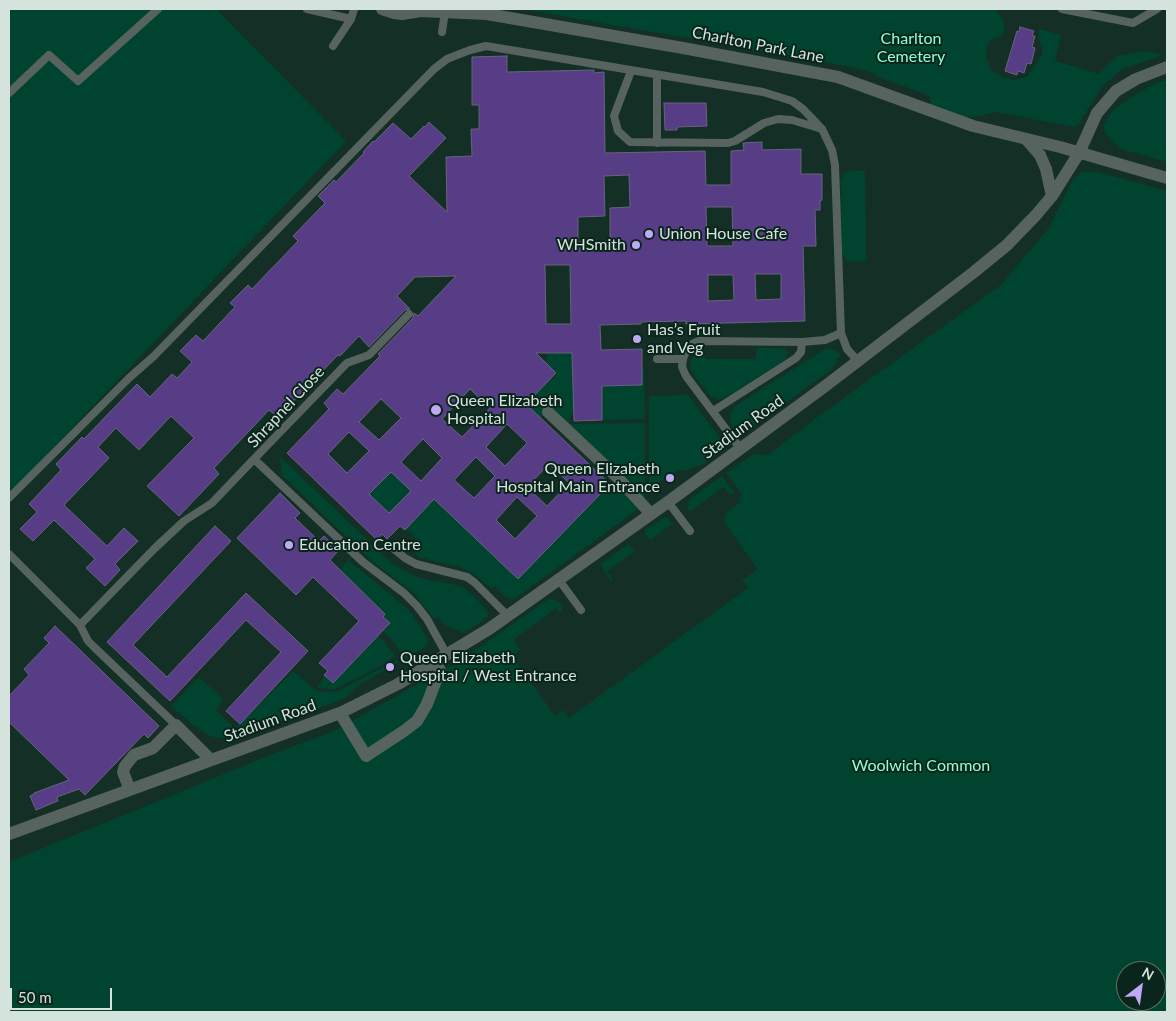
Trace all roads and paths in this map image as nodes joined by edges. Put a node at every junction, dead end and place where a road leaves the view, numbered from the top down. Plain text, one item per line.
1 (158, 9) edge
2 (307, 9) edge
3 (354, 9) edge
4 (382, 9) edge
5 (1062, 9) edge
6 (1157, 9) edge
7 (418, 10) edge
8 (468, 11) edge
9 (445, 12) junction
10 (351, 20) junction
11 (442, 32) dead end
12 (333, 46) dead end
13 (1167, 67) edge
14 (631, 71) junction
15 (657, 75) junction
16 (9, 94) edge
17 (822, 129) junction
18 (1026, 139) junction
19 (657, 143) junction
20 (1079, 153) junction
21 (1167, 178) edge
22 (1052, 196) junction
23 (409, 314) dead end
24 (841, 333) junction
25 (802, 342) junction
26 (657, 359) dead end
27 (683, 359) junction
28 (858, 361) junction
29 (713, 410) junction
30 (548, 412) dead end
31 (740, 448) junction
32 (254, 458) junction
33 (9, 498) edge
34 (668, 502) junction
35 (651, 514) junction
36 (690, 531) dead end
37 (394, 549) dead end
38 (9, 554) edge
39 (559, 580) junction
40 (581, 610) dead end
41 (508, 616) junction
42 (80, 625) junction
43 (447, 655) junction
44 (435, 663) junction
45 (340, 713) junction
46 (176, 725) junction
47 (211, 760) junction
48 (130, 790) junction
49 (9, 834) edge

1 - 16 lane
2 - 10 lane
3 - 10 lane
4 - 7 street, Charlton Park Lane
5 - 6 lane
7 - 9 street, Charlton Park Lane
8 - 9 street, Charlton Park Lane
8 - 18 street, Charlton Park Lane
9 - 11 lane
10 - 12 lane
13 - 20 street, Stadium Road
14 - 15 lane
14 - 19 lane
14 - 33 lane
15 - 17 lane
15 - 19 lane
17 - 19 lane
17 - 24 lane
18 - 20 street, Charlton Park Lane
18 - 22 street
20 - 21 street, Charlton Park Lane
20 - 22 street, Stadium Road
22 - 28 street, Stadium Road
23 - 32 lane, Shrapnel Close
24 - 25 lane
24 - 28 lane
25 - 27 lane
25 - 29 lane
26 - 27 lane
27 - 29 lane
28 - 31 street, Stadium Road
29 - 31 lane
30 - 35 street
31 - 34 street, Stadium Road
32 - 42 lane
32 - 43 lane, Shrapnel Close
34 - 35 street, Stadium Road
34 - 36 lane
35 - 39 street, Stadium Road
37 - 41 lane
38 - 42 lane
39 - 40 lane
39 - 41 street, Stadium Road
41 - 43 street, Stadium Road
42 - 46 lane
43 - 44 street, Stadium Road
44 - 45 street, Stadium Road
44 - 45 street, Stadium Road
45 - 47 street, Stadium Road
46 - 47 street, Stadium Road
46 - 48 street
47 - 48 street, Stadium Road
48 - 49 street, Stadium Road

